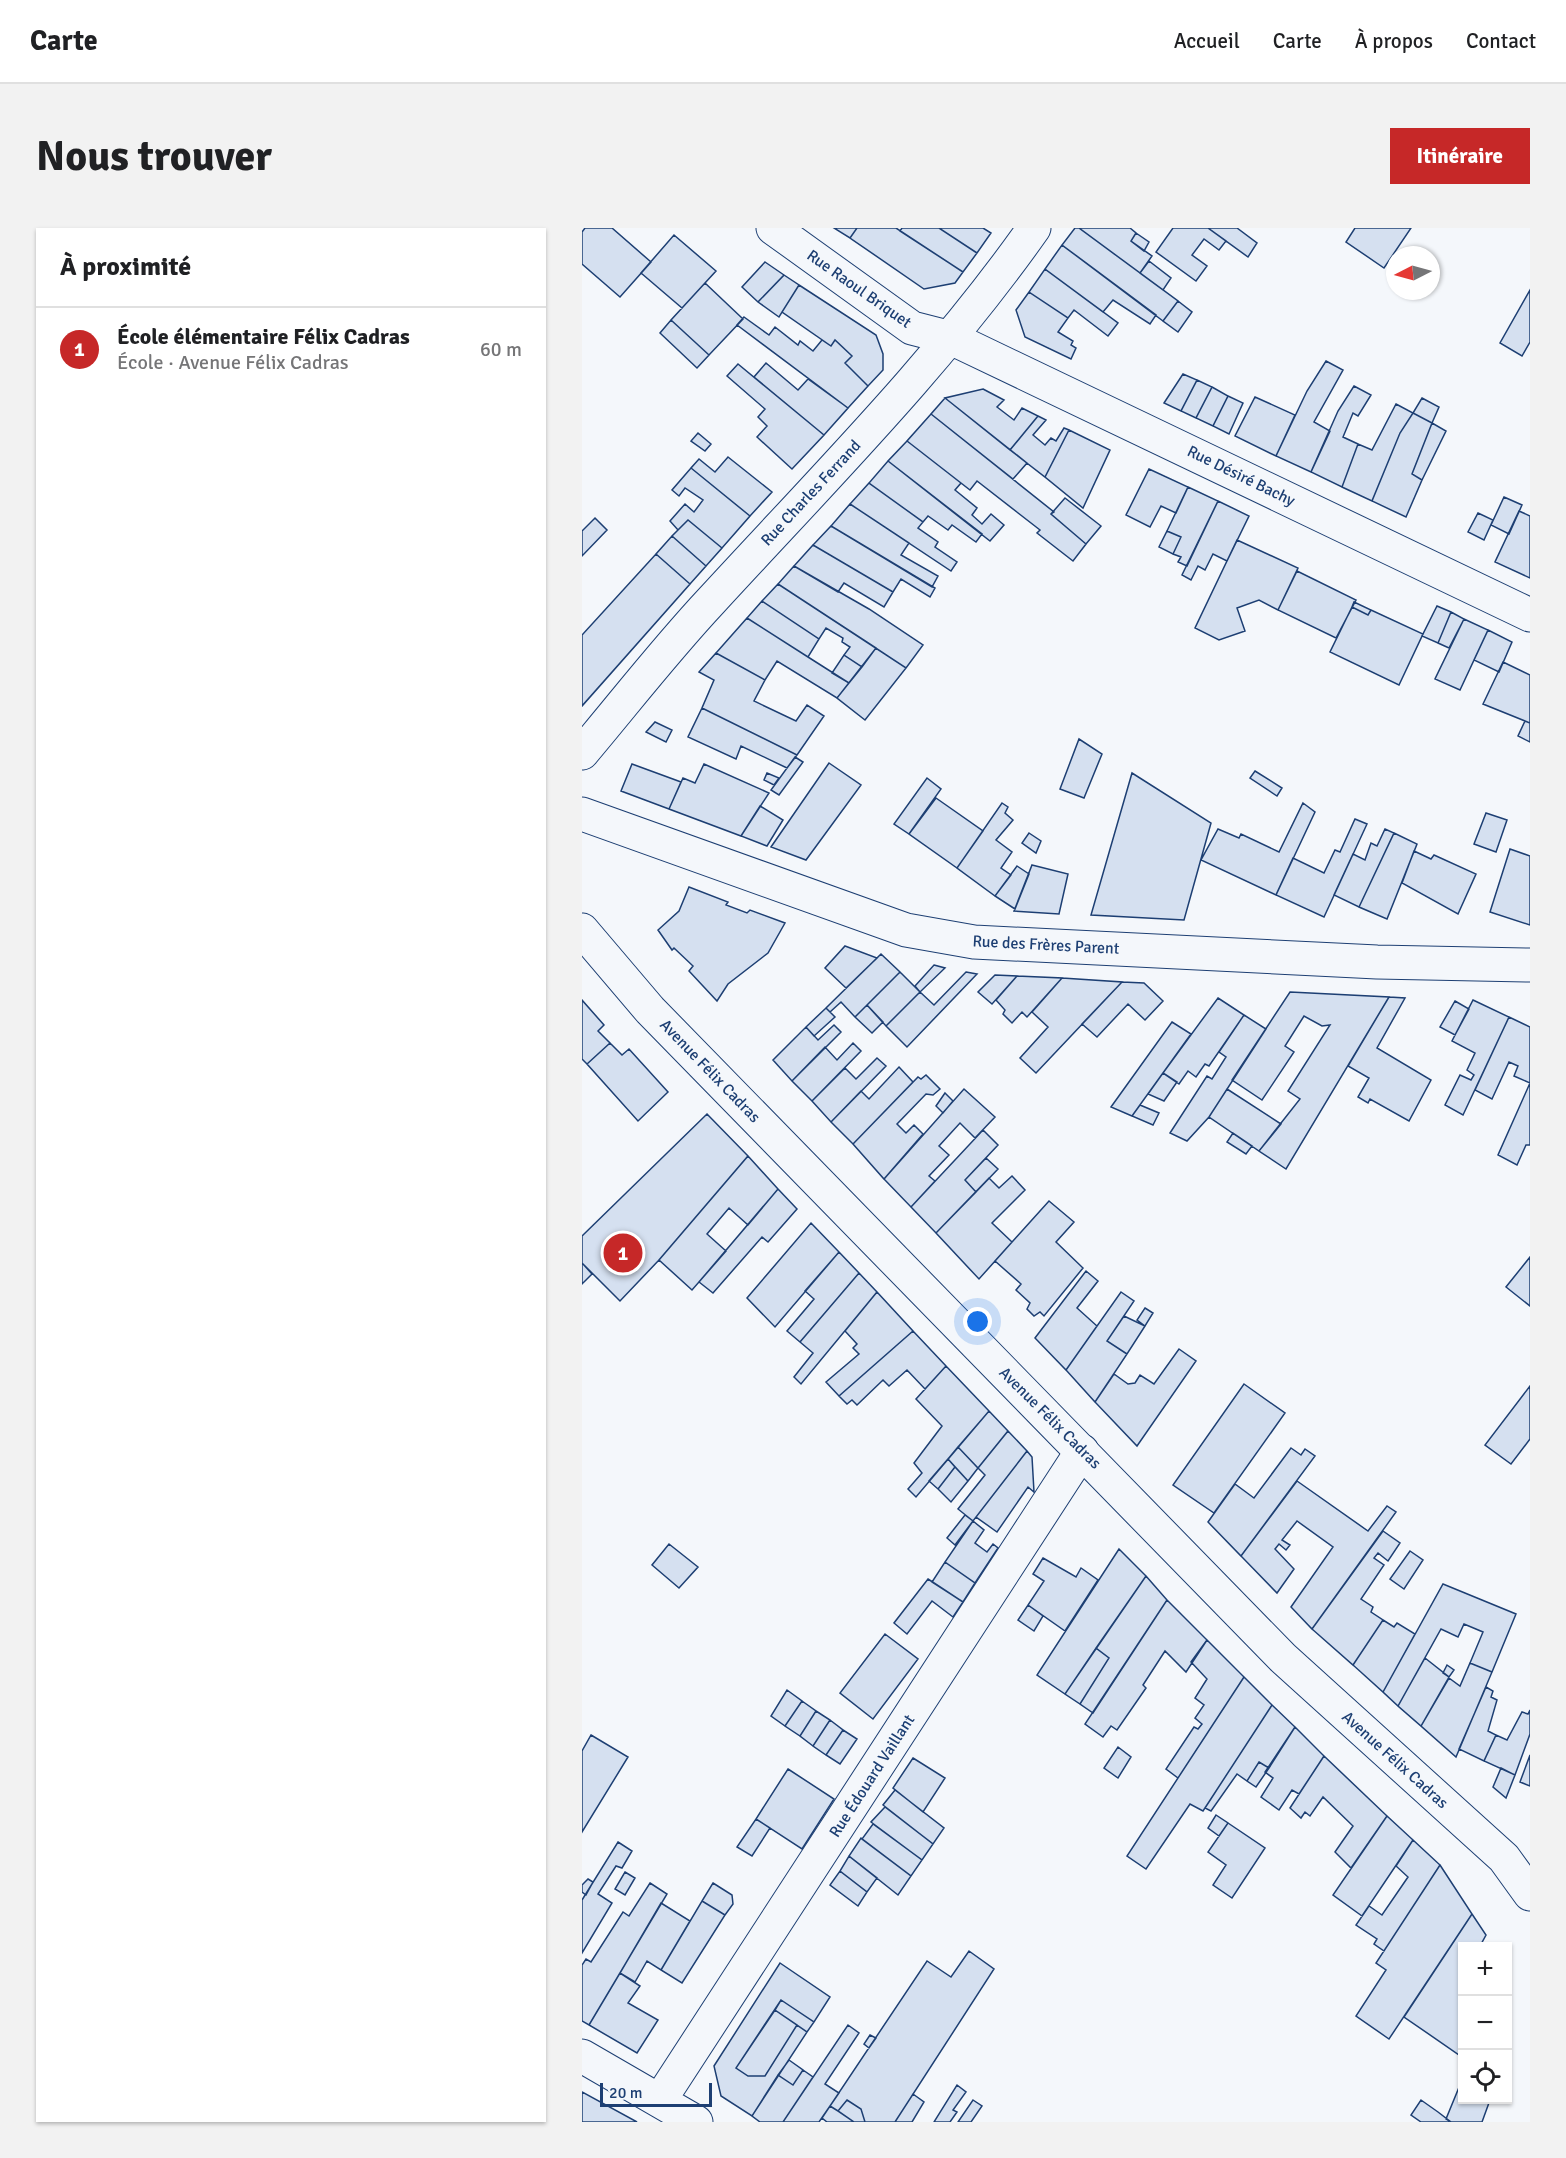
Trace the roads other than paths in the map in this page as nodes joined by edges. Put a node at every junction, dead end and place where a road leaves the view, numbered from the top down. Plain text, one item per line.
1 (773, 228) edge
2 (1034, 228) edge
3 (951, 338) junction
4 (1530, 615) edge
5 (582, 753) edge
6 (582, 814) edge
7 (582, 930) edge
8 (1530, 965) edge
9 (1082, 1451) junction
10 (1530, 1893) edge
11 (582, 2056) edge
12 (660, 2100) junction
13 (696, 2122) edge

1 - 3 street, Rue Raoul Briquet
2 - 3 street, Rue Charles Ferrand
3 - 4 street, Rue Désiré Bachy
3 - 5 street, Rue Charles Ferrand
6 - 8 street, Rue des Frères Parent
7 - 9 street, Avenue Félix Cadras
9 - 10 street, Avenue Félix Cadras
9 - 12 street, Rue Édouard Vaillant
11 - 12 street
12 - 13 street

